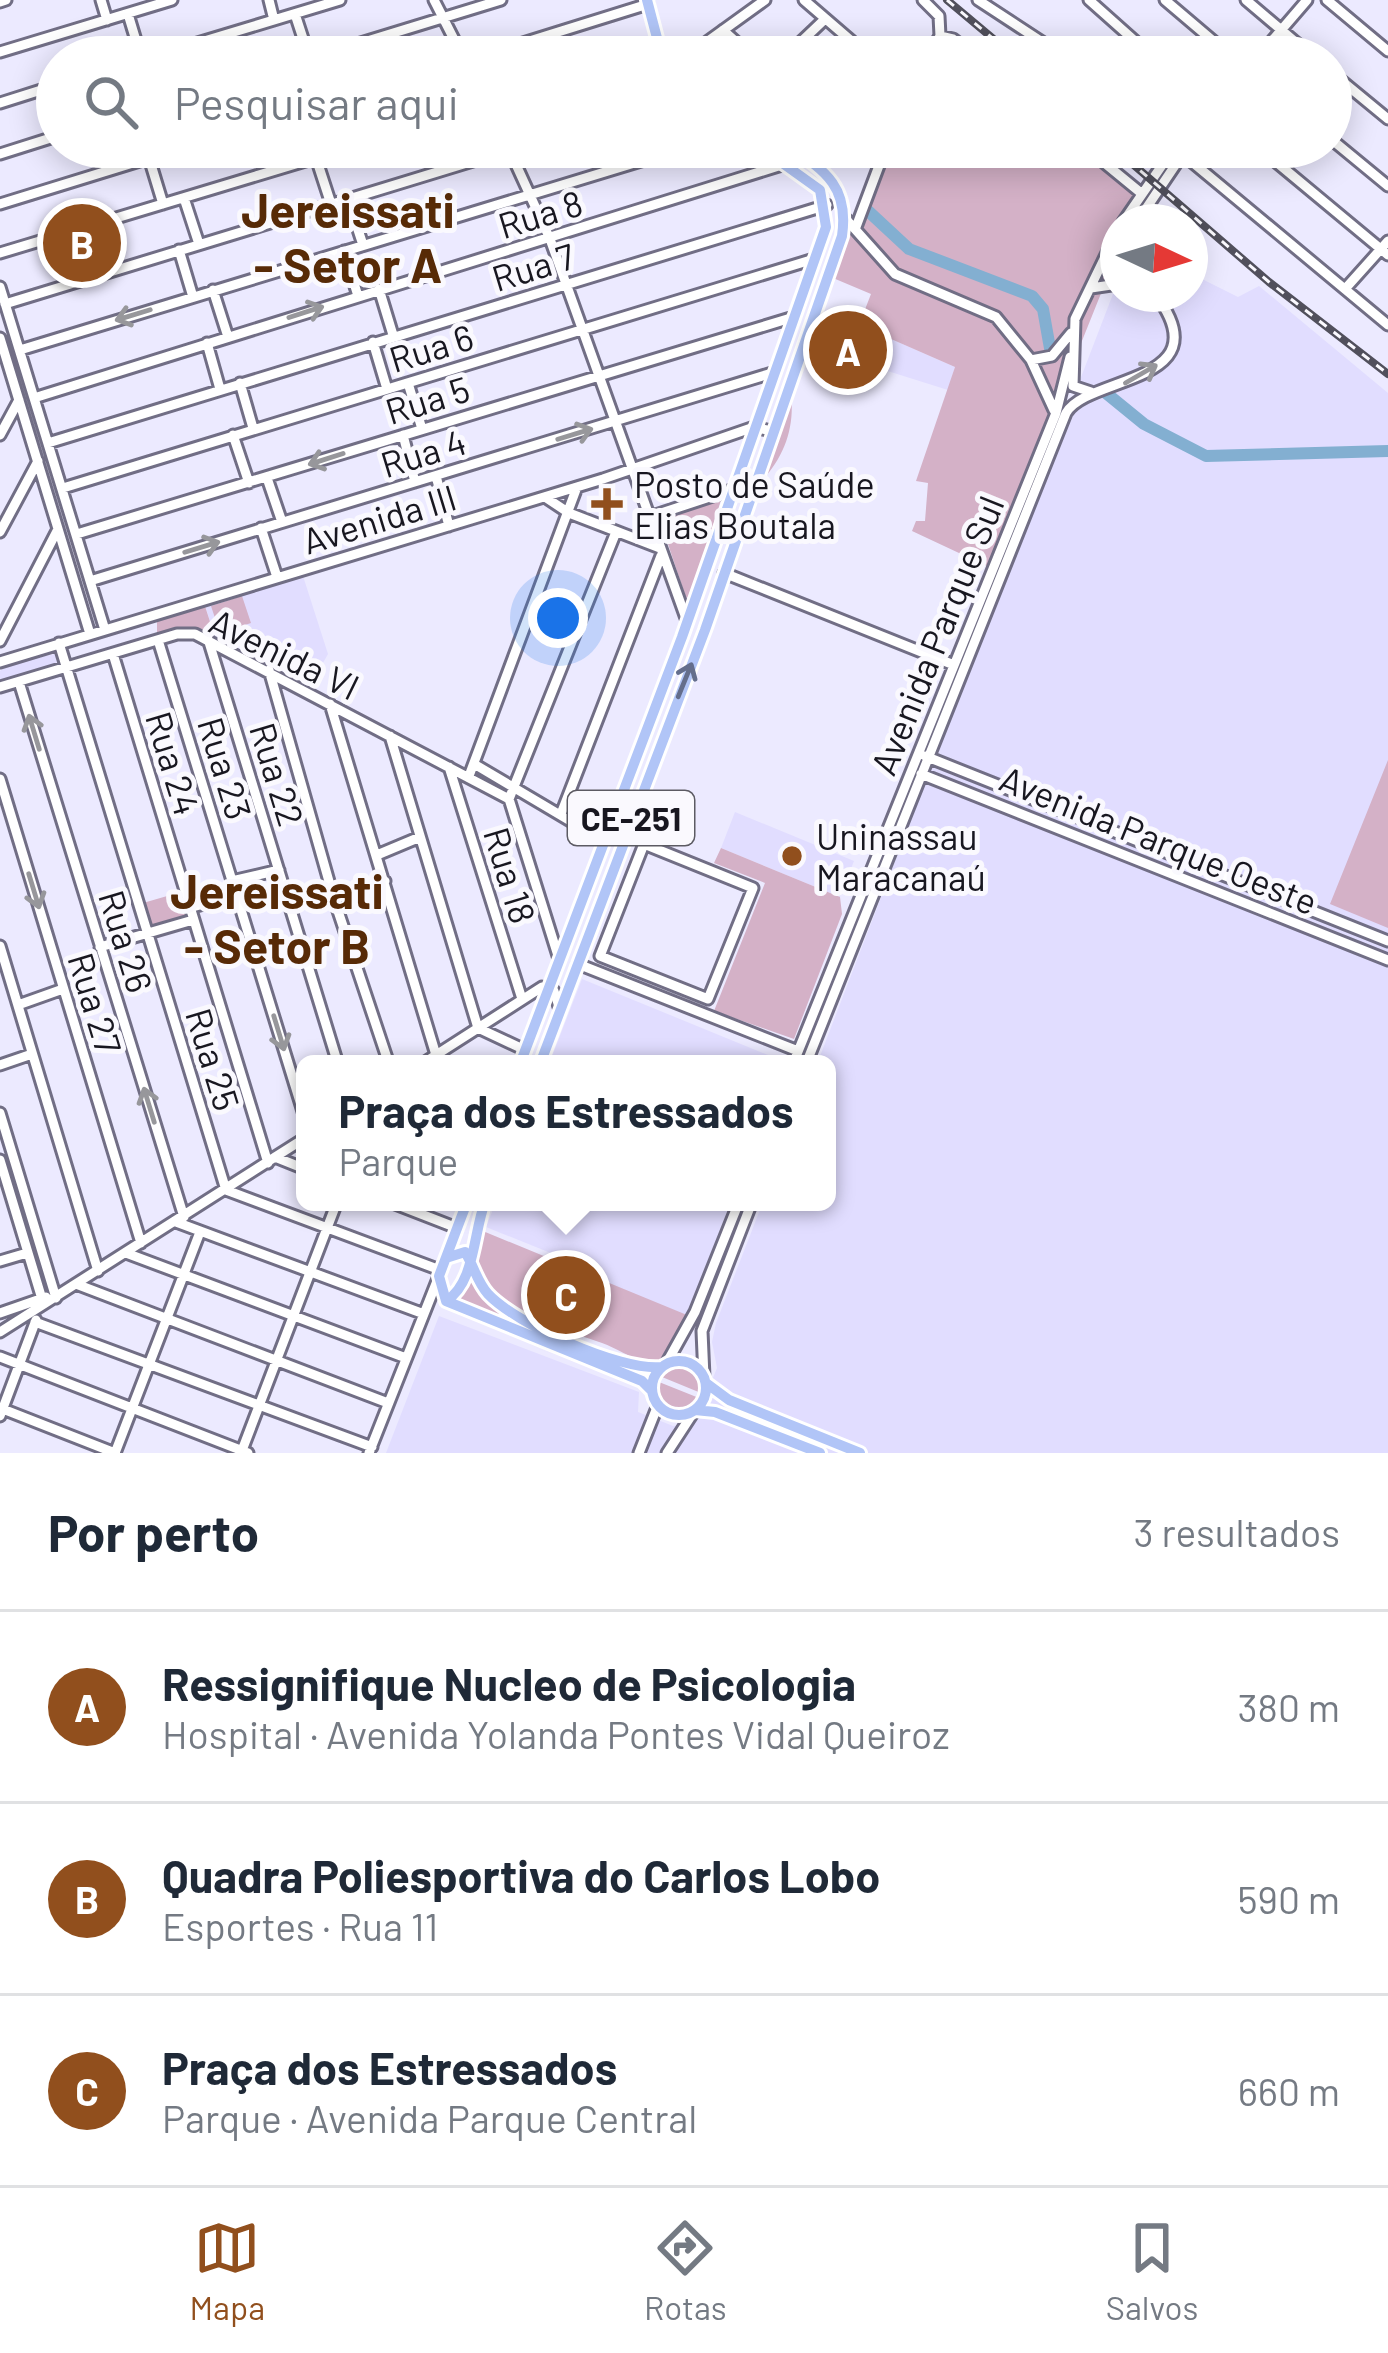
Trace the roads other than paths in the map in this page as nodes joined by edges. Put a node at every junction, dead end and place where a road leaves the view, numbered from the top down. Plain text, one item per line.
1 (101, 0) edge
2 (172, 0) edge
3 (268, 0) edge
4 (340, 0) edge
5 (434, 0) edge
6 (501, 0) edge
7 (765, 0) edge
8 (804, 0) edge
9 (923, 0) edge
10 (978, 0) edge
11 (1088, 0) edge
12 (1165, 0) edge
13 (1246, 0) edge
14 (1307, 0) edge
15 (1327, 0) edge
16 (647, 2) edge
17 (128, 14) junction
18 (295, 14) junction
19 (444, 18) junction
20 (826, 19) junction
21 (107, 20) junction
22 (274, 20) junction
23 (723, 30) junction
24 (1281, 30) junction
25 (54, 36) edge
26 (135, 36) edge
27 (221, 36) edge
28 (304, 36) edge
29 (383, 36) edge
30 (453, 36) edge
31 (543, 36) edge
32 (657, 36) edge
33 (715, 36) edge
34 (730, 36) edge
35 (808, 36) edge
36 (846, 36) edge
37 (940, 36) edge
38 (1033, 36) edge
39 (1130, 36) edge
40 (1207, 36) edge
41 (1276, 36) edge
42 (1288, 36) edge
43 (36, 41) edge
44 (1388, 51) edge
45 (0, 52) edge
46 (1352, 88) edge
47 (36, 92) edge
48 (0, 103) edge
49 (1388, 118) edge
50 (36, 143) edge
51 (0, 154) edge
52 (1352, 156) edge
53 (117, 168) edge
54 (152, 168) edge
55 (283, 168) edge
56 (319, 168) edge
57 (448, 168) edge
58 (520, 168) edge
59 (617, 168) edge
60 (772, 168) edge
61 (791, 168) edge
62 (817, 168) edge
63 (878, 168) edge
64 (1111, 168) edge
65 (1160, 168) edge
66 (1173, 168) edge
67 (1202, 168) edge
68 (1285, 168) edge
69 (1388, 186) edge
70 (1141, 193) junction
71 (530, 194) junction
72 (184, 198) junction
73 (348, 199) junction
74 (0, 204) edge
75 (163, 204) junction
76 (331, 204) junction
77 (1134, 204) edge
78 (1149, 204) edge
79 (827, 205) junction
80 (845, 218) junction
81 (856, 226) junction
82 (842, 236) junction
83 (550, 238) junction
84 (862, 238) junction
85 (199, 244) junction
86 (363, 245) junction
87 (1386, 248) edge
88 (178, 250) junction
89 (344, 251) junction
90 (0, 253) edge
91 (814, 259) junction
92 (1100, 268) edge
93 (566, 284) junction
94 (0, 287) edge
95 (1100, 287) edge
96 (379, 289) junction
97 (1090, 289) junction
98 (213, 290) junction
99 (1345, 290) junction
100 (358, 296) junction
101 (193, 297) junction
102 (5, 304) junction
103 (797, 309) junction
104 (814, 311) junction
105 (1164, 312) edge
106 (1388, 325) edge
107 (12, 326) junction
108 (583, 329) junction
109 (1071, 333) junction
110 (393, 335) junction
111 (228, 337) junction
112 (0, 338) edge
113 (373, 342) junction
114 (207, 343) junction
115 (20, 350) junction
116 (1070, 357) junction
117 (1031, 360) junction
118 (772, 374) junction
119 (599, 376) junction
120 (408, 382) junction
121 (240, 383) junction
122 (220, 389) junction
123 (387, 389) junction
124 (1092, 392) junction
125 (34, 398) junction
126 (19, 400) junction
127 (1056, 412) junction
128 (615, 421) junction
129 (754, 427) junction
130 (253, 428) junction
131 (422, 428) junction
132 (771, 431) junction
133 (0, 435) edge
134 (233, 435) junction
135 (403, 435) junction
136 (48, 443) junction
137 (38, 461) junction
138 (631, 469) junction
139 (436, 476) junction
140 (267, 478) junction
141 (416, 482) junction
142 (248, 483) junction
143 (577, 487) junction
144 (63, 488) junction
145 (731, 490) junction
146 (545, 497) junction
147 (569, 513) junction
148 (649, 517) junction
149 (282, 522) junction
150 (449, 526) junction
151 (261, 528) junction
152 (58, 529) junction
153 (0, 532) edge
154 (616, 532) junction
155 (77, 534) junction
156 (661, 551) junction
157 (724, 573) junction
158 (277, 577) junction
159 (90, 581) junction
160 (144, 618) junction
161 (687, 621) junction
162 (105, 629) junction
163 (90, 634) junction
164 (208, 638) junction
165 (0, 641) edge
166 (154, 641) junction
167 (59, 644) junction
168 (112, 654) junction
169 (0, 662) edge
170 (954, 665) junction
171 (66, 668) junction
172 (269, 670) junction
173 (19, 682) junction
174 (0, 687) edge
175 (330, 704) junction
176 (655, 708) junction
177 (671, 714) junction
178 (648, 728) junction
179 (663, 734) junction
180 (390, 736) junction
181 (918, 752) junction
182 (930, 758) junction
183 (474, 764) junction
184 (449, 767) junction
185 (911, 770) junction
186 (924, 775) junction
187 (469, 776) junction
188 (0, 779) edge
189 (517, 788) junction
190 (509, 799) junction
191 (561, 814) junction
192 (420, 837) junction
193 (604, 841) junction
194 (376, 855) junction
195 (279, 870) junction
196 (232, 881) junction
197 (385, 881) junction
198 (603, 893) junction
199 (236, 895) junction
200 (334, 899) junction
201 (620, 900) junction
202 (189, 908) junction
203 (193, 920) junction
204 (147, 933) junction
205 (1388, 940) edge
206 (0, 946) edge
207 (100, 946) junction
208 (560, 959) junction
209 (1388, 960) edge
210 (578, 964) junction
211 (549, 988) junction
212 (64, 989) junction
213 (522, 999) junction
214 (18, 1005) junction
215 (560, 1015) junction
216 (478, 1028) junction
217 (554, 1030) junction
218 (527, 1044) junction
219 (798, 1051) junction
220 (32, 1054) junction
221 (335, 1055) edge
222 (386, 1055) edge
223 (427, 1055) edge
224 (437, 1055) edge
225 (523, 1055) edge
226 (544, 1055) edge
227 (796, 1055) edge
228 (810, 1055) edge
229 (0, 1065) edge
230 (296, 1089) edge
231 (0, 1113) edge
232 (3, 1137) edge
233 (296, 1144) edge
234 (0, 1160) edge
235 (272, 1160) junction
236 (296, 1167) edge
237 (226, 1190) junction
238 (14, 1206) junction
239 (0, 1210) edge
240 (334, 1211) edge
241 (413, 1211) edge
242 (464, 1211) edge
243 (482, 1211) edge
244 (735, 1211) edge
245 (749, 1211) edge
246 (180, 1219) junction
247 (327, 1228) junction
248 (457, 1228) junction
249 (200, 1232) junction
250 (141, 1244) junction
251 (27, 1253) junction
252 (126, 1253) junction
253 (0, 1261) edge
254 (470, 1261) junction
255 (441, 1268) junction
256 (98, 1271) junction
257 (310, 1272) junction
258 (184, 1276) junction
259 (73, 1286) junction
260 (56, 1296) junction
261 (446, 1301) junction
262 (41, 1303) junction
263 (0, 1313) edge
264 (424, 1314) junction
265 (293, 1317) junction
266 (166, 1319) junction
267 (35, 1322) junction
268 (0, 1332) edge
269 (0, 1357) edge
270 (406, 1358) junction
271 (275, 1361) junction
272 (150, 1364) junction
273 (19, 1365) junction
274 (663, 1366) junction
275 (705, 1380) junction
276 (652, 1391) junction
277 (388, 1403) junction
278 (658, 1405) junction
279 (260, 1406) junction
280 (133, 1407) junction
281 (695, 1410) junction
282 (1, 1411) edge
283 (370, 1450) edge
284 (244, 1452) edge
285 (115, 1453) edge
286 (639, 1453) edge
287 (667, 1453) edge
288 (820, 1453) edge
289 (860, 1453) edge

1 - 21 street
2 - 17 street
3 - 22 street
4 - 18 street
5 - 19 street
6 - 19 street
7 - 23 street
8 - 20 street
9 - 37 street
10 - 38 street
11 - 39 street
12 - 40 street
13 - 24 street
14 - 24 street
15 - 44 street
16 - 31 street
16 - 32 main road
17 - 21 street
17 - 26 street
18 - 22 street
18 - 28 street
19 - 29 street
19 - 30 street
20 - 35 street
20 - 36 street
21 - 25 street
22 - 27 street
23 - 33 street
23 - 34 street
24 - 41 street
24 - 42 street
43 - 45 street
46 - 49 street
47 - 48 street
50 - 51 street
52 - 69 street
53 - 74 street
54 - 75 street
55 - 72 street
56 - 76 street
57 - 73 street
58 - 71 street
59 - 71 street
60 - 83 street, Rua 8
61 - 79 main road
62 - 80 main road
63 - 81 street
64 - 70 street
65 - 70 street
66 - 78 street
67 - 99 street
68 - 87 street
70 - 77 street
71 - 83 street
71 - 86 street
72 - 75 street
72 - 85 street
73 - 76 street
73 - 86 street
75 - 90 street
76 - 85 street
79 - 91 main road, CE-251
79 - 93 street, Rua 7
80 - 81 street
80 - 82 main road, CE-251
81 - 84 street
82 - 84 street
82 - 104 main road, CE-251
83 - 93 street
83 - 96 street, Rua 8
84 - 117 street
85 - 88 street
86 - 89 street
87 - 99 street
88 - 101 street
88 - 102 street
89 - 98 street
89 - 100 street
91 - 103 main road, CE-251
91 - 108 street, Rua 6
92 - 97 street, Avenida Parque Sul
93 - 108 street
93 - 110 street, Rua 7
94 - 102 street
95 - 97 street
96 - 100 street, Rua 8
96 - 110 street
97 - 109 street, Avenida Parque Sul
98 - 101 street
98 - 111 street
99 - 106 street
111 -> 100 street, Rua 8
101 -> 115 street
102 - 107 street
103 - 104 main road
103 - 118 main road, CE-251
103 - 119 street, Rua 5
104 - 132 main road, CE-251
124 -> 105 street
107 - 112 street
107 - 115 street
108 - 119 street
108 - 120 street, Rua 6
109 - 116 street, Avenida Parque Sul
109 - 117 street
110 - 113 street, Rua 7
111 - 114 street, Rua 8
112 - 126 street
113 - 121 street, Rua 7
113 - 123 street
114 - 122 street
114 - 125 street, Rua 8
115 - 125 street
116 - 124 street
116 - 127 street, Avenida Parque Sul
117 - 127 street
118 - 128 street, Rua 4
118 - 129 main road, CE-251
119 - 128 street
119 - 131 street, Rua 5
120 - 123 street, Rua 6
120 - 131 street
121 - 122 street, Rua 7
121 - 130 street
122 - 136 street, Rua 7
123 - 130 street, Rua 6
124 - 182 street, Avenida Parque Sul
125 - 136 street
126 - 133 street
126 - 137 street
127 - 170 street, Avenida Parque Sul
128 - 138 street
139 -> 128 street, Rua 4
129 - 132 street
129 - 138 street, Avenida III
129 - 145 main road, CE-251
130 - 134 street, Rua 6
131 - 135 street, Rua 5
132 - 157 main road, CE-251
134 - 142 street
134 - 144 street, Rua 6
135 -> 140 street, Rua 5
135 - 141 street
136 - 144 street
137 - 152 street
137 - 153 street
138 - 143 street, Avenida III
138 - 148 street
139 - 141 street, Rua 4
139 - 150 street
140 - 142 street, Rua 5
140 - 149 street
141 - 149 street, Rua 4
142 - 155 street, Rua 5
143 - 146 street, Avenida III
143 - 147 street
144 - 155 street
145 - 148 street
145 - 161 main road, CE-251
146 - 147 street
146 - 150 street, Avenida III
147 - 154 street
147 - 183 street
148 - 156 street
149 - 151 street, Rua 4
150 - 158 street, Avenida III
151 - 158 street
159 -> 151 street, Rua 4
152 - 163 street
152 - 165 street
154 - 156 street
154 - 189 street
155 - 159 street
156 - 161 street
156 - 191 street
157 - 170 street
177 -> 157 main road, CE-251
158 - 160 street, Avenida III
159 - 162 street
160 - 162 street, Avenida III
160 - 166 street, Rua 23
161 - 176 main road, CE-251
162 - 163 street, Avenida III
163 - 167 street, Avenida III
164 - 166 street, Avenida VI
164 - 172 street, Avenida VI
164 - 195 street, Rua 22
166 - 168 street, Avenida VI
166 - 196 street, Rua 23
167 - 169 street, Avenida III
167 - 171 street, Rua 25
168 - 171 street, Avenida VI
168 - 202 street, Rua 24
170 - 181 street, Avenida Parque Sul
171 - 173 street, Avenida VI
171 - 204 street, Rua 25
172 - 175 street, Avenida VI
172 - 200 street
173 - 174 street, Avenida VI
207 -> 173 street, Rua 26
175 - 180 street, Avenida VI
175 - 194 street
176 - 177 main road
176 - 178 main road, CE-251
177 - 179 main road, CE-251
178 - 179 main road
178 - 193 main road, CE-251
179 - 198 main road, CE-251
180 - 184 street, Avenida VI
180 - 192 street
181 - 182 street, Avenida Parque Oeste
181 - 185 street, Avenida Parque Sul
182 - 186 street, Avenida Parque Sul
182 - 205 street, Avenida Parque Oeste
183 - 187 street
183 - 189 street
184 - 187 street, Avenida VI
184 - 213 street, Rua 18
185 - 186 street, Avenida Parque Oeste
185 - 219 street, Avenida Parque Sul
186 - 209 street, Avenida Parque Oeste
186 - 228 street, Avenida Parque Sul
187 - 190 street, Avenida VI
188 -> 212 street, Rua 27
189 - 190 street
189 - 191 street
190 - 208 street
191 - 193 street
192 - 194 street
192 - 216 street
193 - 208 main road, CE-251
194 - 197 street
195 - 196 street
195 - 221 street, Rua 22
196 - 199 street, Rua 23
197 - 200 street
197 - 223 street
198 - 201 street
198 - 210 main road, CE-251
199 - 202 street
199 -> 230 street, Rua 23
200 - 222 street
201 - 201 street
202 - 203 street, Rua 24
203 - 204 street
203 - 235 street, Rua 24
204 - 207 street
204 - 237 street, Rua 25
206 - 214 street
246 -> 207 street, Rua 26
208 - 211 main road, CE-251
210 - 215 main road, CE-251
210 - 219 street
211 - 213 street
211 - 215 street
211 - 218 main road, CE-251
212 - 214 street
212 - 250 street, Rua 27
213 - 216 street
214 - 220 street
215 - 217 main road, CE-251
216 - 218 street
216 - 224 street
217 - 218 main road
217 - 226 main road, CE-251
218 - 225 main road, CE-251
219 - 227 street, Avenida Parque Sul
220 - 229 street
220 - 256 street
231 - 232 street
232 - 260 street
233 - 235 street
234 - 238 street
235 - 236 street
235 - 237 street
237 - 246 street
237 - 247 street
238 - 239 street
238 - 251 street
240 - 247 street
241 - 248 street
242 - 248 main road
243 - 254 main road
244 - 274 street
245 - 275 street
246 - 249 street
246 - 250 street
247 - 255 street
247 - 257 street
248 - 255 main road
249 - 257 street
249 - 258 street
250 - 252 street
251 - 253 street
251 - 262 street
252 - 256 street
252 - 258 street
254 - 255 main road
254 - 261 main road
254 - 274 main road
255 - 261 main road
255 - 264 street
256 - 259 street
257 - 264 street
257 - 265 street
258 - 265 street
258 - 266 street
259 - 260 street
259 - 266 street
260 - 262 street
261 - 264 street
261 - 276 main road
262 - 263 street
262 - 267 street
262 - 268 street
264 - 270 street
265 - 270 street
265 - 271 street
266 - 271 street
266 - 272 street
267 - 272 street
267 - 273 street
269 - 273 street
270 - 277 street
271 - 277 street
271 - 279 street
272 - 279 street
272 - 280 street
273 - 280 street
273 - 282 street
274 - 275 main road
274 - 276 main road
275 - 281 main road
275 - 289 main road
276 - 278 main road
277 - 283 street
278 - 281 main road
278 - 286 street
279 - 283 street
279 - 284 street
280 - 284 street
280 - 285 street
281 - 287 street
281 - 288 main road
282 - 285 street

